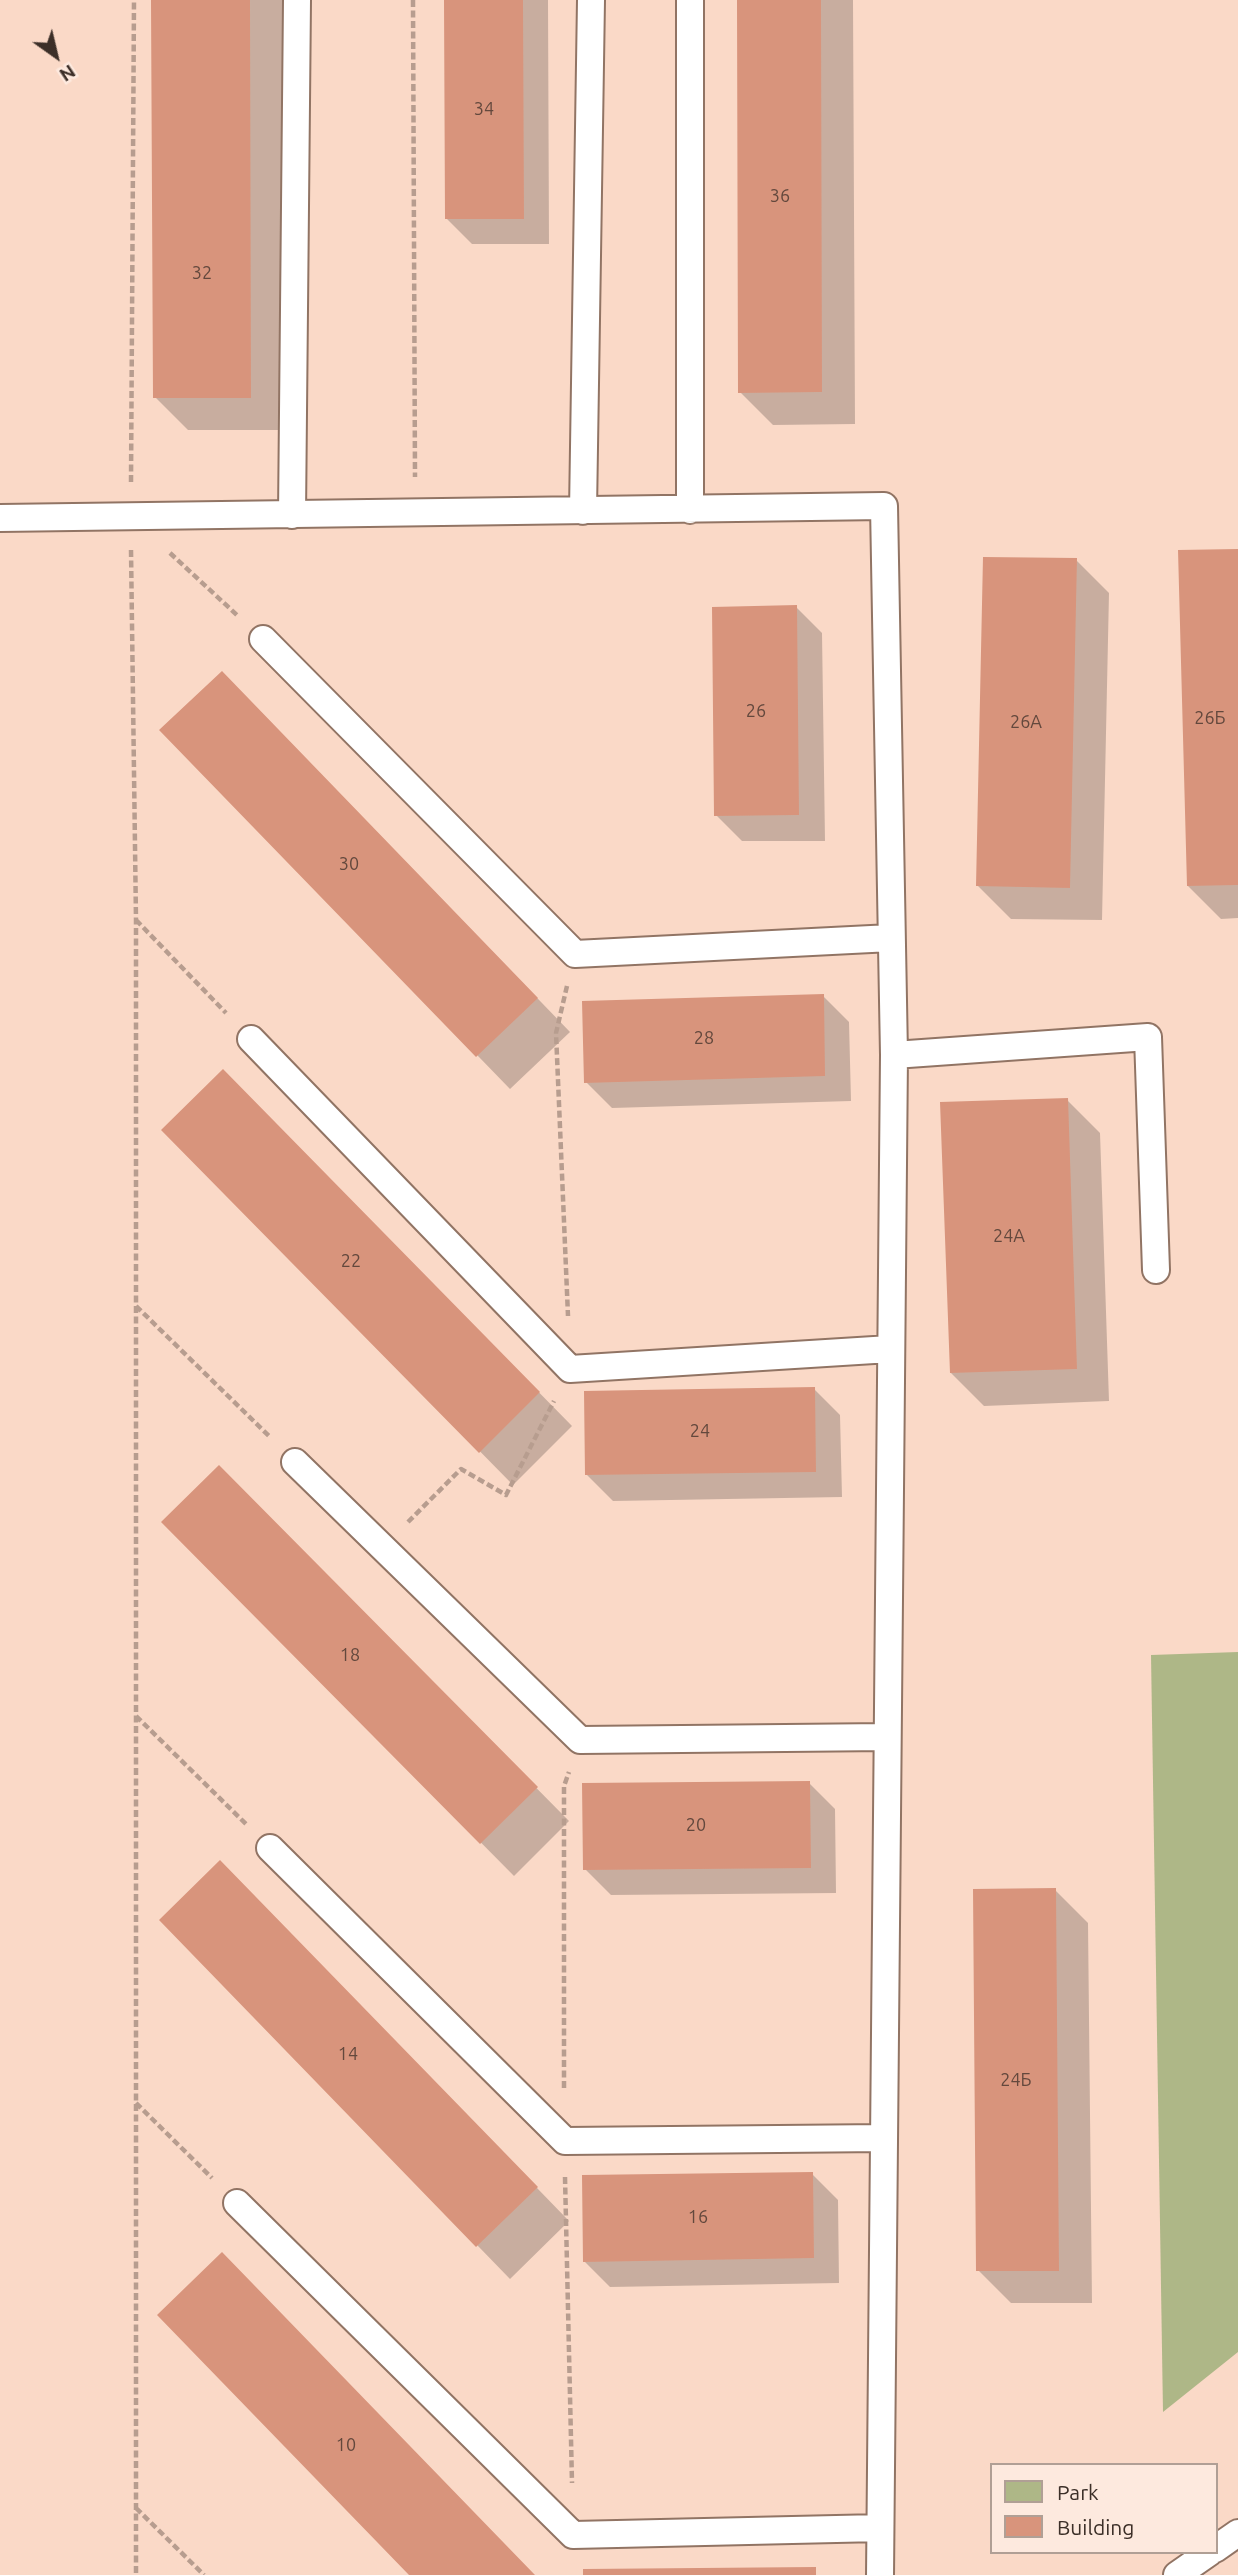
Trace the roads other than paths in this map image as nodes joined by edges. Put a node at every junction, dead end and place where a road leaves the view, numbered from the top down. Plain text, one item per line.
1 (298, 0) edge
2 (591, 0) edge
3 (690, 0) edge
4 (690, 510) junction
5 (583, 511) junction
6 (292, 515) junction
7 (0, 518) edge
8 (263, 639) road end
9 (891, 938) junction
10 (251, 1039) road end
11 (894, 1055) junction
12 (1156, 1270) dead end
13 (890, 1349) junction
14 (295, 1462) road end
15 (887, 1737) junction
16 (270, 1848) road end
17 (884, 2138) junction
18 (237, 2203) road end
19 (880, 2528) junction
20 (1238, 2533) edge
21 (1217, 2548) edge
22 (1207, 2554) edge
23 (880, 2575) edge
24 (1177, 2575) edge

1 - 6 lane
2 - 5 lane
3 - 4 lane
4 - 5 lane
4 - 9 lane
5 - 6 lane
6 - 7 lane
8 - 9 lane
9 - 11 lane
10 - 13 lane
11 - 12 lane
11 - 13 lane
13 - 15 lane
14 - 15 lane
15 - 17 lane
16 - 17 lane
17 - 19 lane
18 - 19 lane
19 - 23 lane
20 - 21 lane
22 - 24 lane

